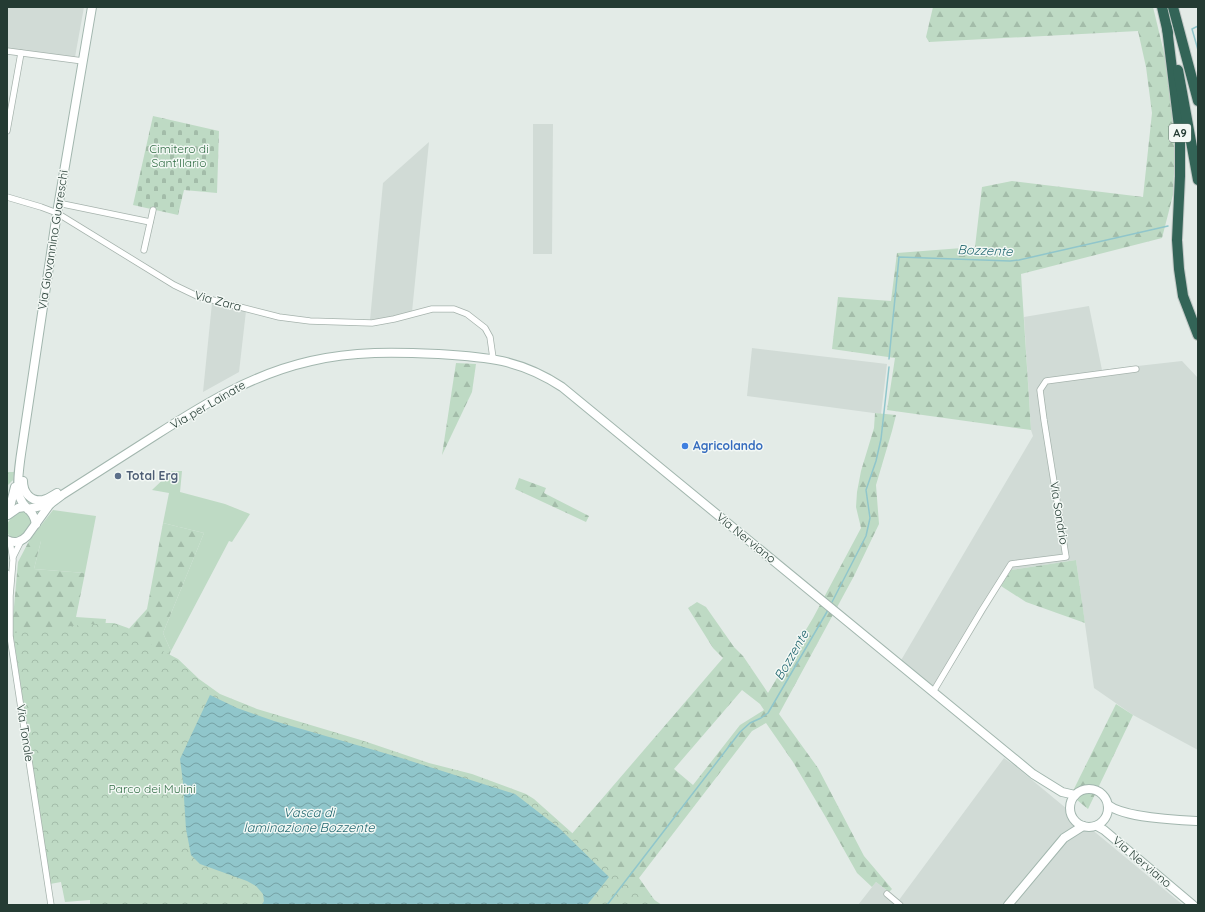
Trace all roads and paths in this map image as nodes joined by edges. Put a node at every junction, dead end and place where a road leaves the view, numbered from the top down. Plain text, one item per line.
1 (92, 7) edge
2 (1162, 7) edge
3 (1173, 7) edge
4 (1178, 7) edge
5 (1167, 28) junction
6 (7, 51) edge
7 (20, 53) junction
8 (83, 61) junction
9 (1198, 78) edge
10 (1198, 101) edge
11 (7, 132) edge
12 (1198, 180) edge
13 (7, 196) edge
14 (58, 203) junction
15 (153, 210) dead end
16 (57, 213) junction
17 (150, 222) junction
18 (144, 250) dead end
19 (1198, 334) edge
20 (456, 355) joint
21 (494, 358) junction
22 (1136, 369) dead end
23 (23, 441) junction
24 (104, 468) junction
25 (18, 478) junction
26 (12, 493) edge
27 (50, 504) junction
28 (26, 508) junction
29 (8, 509) edge
30 (36, 524) junction
31 (8, 540) edge
32 (22, 540) junction
33 (12, 560) junction
34 (7, 573) edge
35 (10, 596) junction
36 (934, 692) junction
37 (1062, 792) junction
38 (1075, 795) junction
39 (1071, 805) junction
40 (1108, 805) junction
41 (1124, 812) junction
42 (1073, 817) junction
43 (1103, 820) junction
44 (1198, 821) edge
45 (1082, 826) junction
46 (1064, 838) junction
47 (887, 894) dead end
48 (51, 905) edge
49 (900, 905) edge
50 (1008, 905) edge
51 (1193, 905) edge

1 - 8 street, Via Giovannino Guareschi
2 - 5 highway
3 - 10 highway
4 - 9 highway
5 - 12 highway
5 - 19 highway, A9
6 - 7 street
7 - 8 street
7 - 11 street
8 - 14 street, Via Giovannino Guareschi
13 - 16 street, Via Zara
14 - 16 street, Via Giovannino Guareschi
14 - 17 street
15 - 17 street
16 - 21 street, Via Zara
16 - 23 street, Via Giovannino Guareschi
17 - 18 street
20 - 21 street, Via Nerviano
20 - 24 street, Via per Lainate
21 - 36 street, Via Nerviano
22 - 36 street, Via Sondrio
23 - 24 street
23 - 25 street, Via Giovannino Guareschi
24 - 27 street, Via per Lainate
25 - 26 street, Via Giovannino Guareschi
25 - 26 street
26 - 28 street
26 - 29 street
27 - 28 street, Via per Lainate
27 - 30 street, Via per Lainate
28 - 29 street, Via per Lainate
28 - 30 street
30 - 32 street, Via per Lainate
31 - 32 street
31 - 33 street
32 - 33 street
33 - 35 street, Via Tonale
34 - 35 street
35 - 48 street, Via Tonale
36 - 37 street, Via Nerviano
37 - 38 street
37 - 39 street
38 - 39 street
38 - 40 street
39 - 42 street
40 - 41 street
40 - 43 street
41 - 43 street
41 - 44 street
42 - 45 street
42 - 46 street
43 - 45 street
43 - 51 street, Via Nerviano
45 - 46 street
46 - 50 street
47 - 49 street

